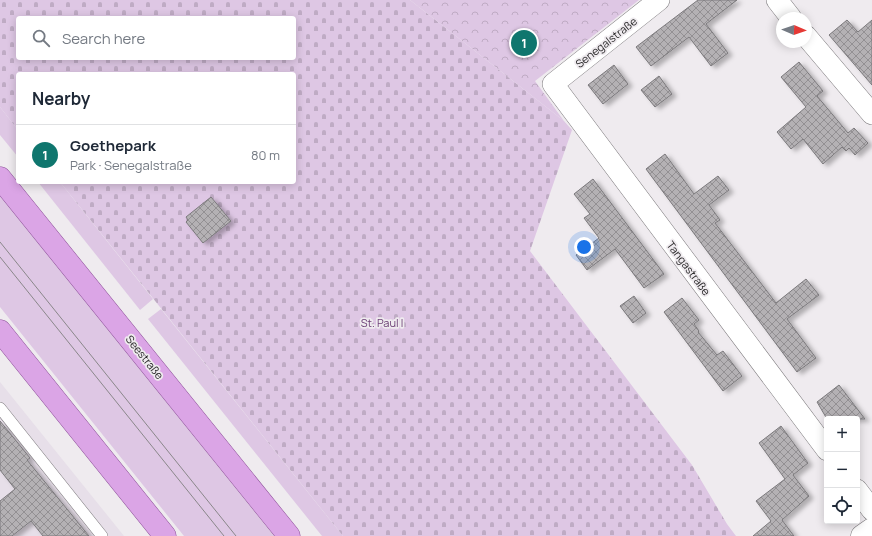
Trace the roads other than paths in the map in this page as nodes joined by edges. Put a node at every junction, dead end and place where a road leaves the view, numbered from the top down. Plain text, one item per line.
1 (659, 0) edge
2 (777, 0) edge
3 (787, 12) edge
4 (812, 43) edge
5 (553, 84) joint
6 (872, 114) edge
7 (0, 178) edge
8 (3, 342) edge
9 (0, 408) edge
10 (824, 446) edge
11 (860, 494) edge
12 (872, 510) edge
13 (872, 529) edge
14 (102, 536) edge
15 (165, 536) edge
16 (289, 536) edge
17 (862, 536) edge

1 - 5 street, Senegalstraße
2 - 3 street
4 - 6 street
5 - 10 street, Tangastraße
7 - 16 main road, Seestraße
8 - 15 main road
9 - 14 lane
11 - 12 street
13 - 17 street

